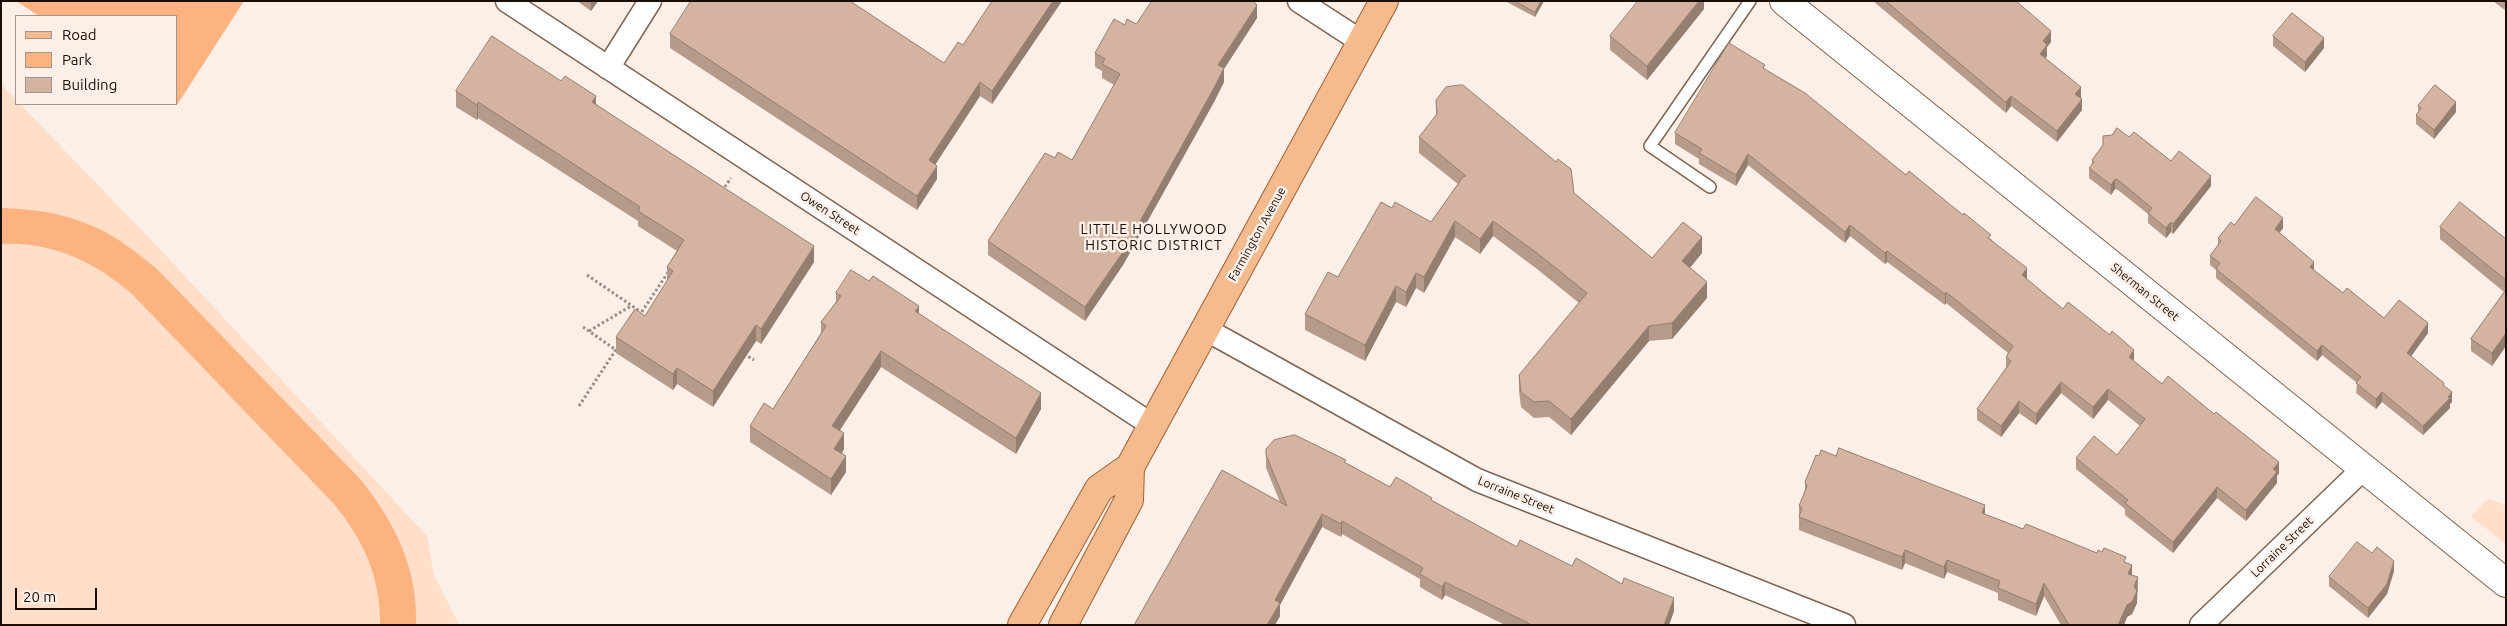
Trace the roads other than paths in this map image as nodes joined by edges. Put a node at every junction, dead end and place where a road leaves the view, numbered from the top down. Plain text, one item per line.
1 (507, 1) edge
2 (650, 1) edge
3 (1299, 1) edge
4 (1384, 1) edge
5 (1750, 1) edge
6 (1784, 1) edge
7 (1362, 42) junction
8 (608, 68) junction
9 (1710, 187) dead end
10 (1205, 329) junction
11 (1152, 425) junction
12 (1130, 467) junction
13 (2364, 468) junction
14 (2506, 582) edge
15 (1022, 625) edge
16 (1063, 625) edge
17 (1844, 625) edge
18 (2201, 625) edge

1 - 8 street, Owen Street
2 - 8 street
3 - 7 street
4 - 7 main road, Farmington Avenue
5 - 9 lane
6 - 13 street, Sherman Street
7 - 10 main road, Farmington Avenue
8 - 11 street, Owen Street
10 - 11 main road, Farmington Avenue
10 - 17 street, Lorraine Street
11 - 12 main road, Farmington Avenue
12 - 15 main road, Farmington Avenue
12 - 16 main road, Farmington Avenue
13 - 14 street, Sherman Street
13 - 18 street, Lorraine Street

